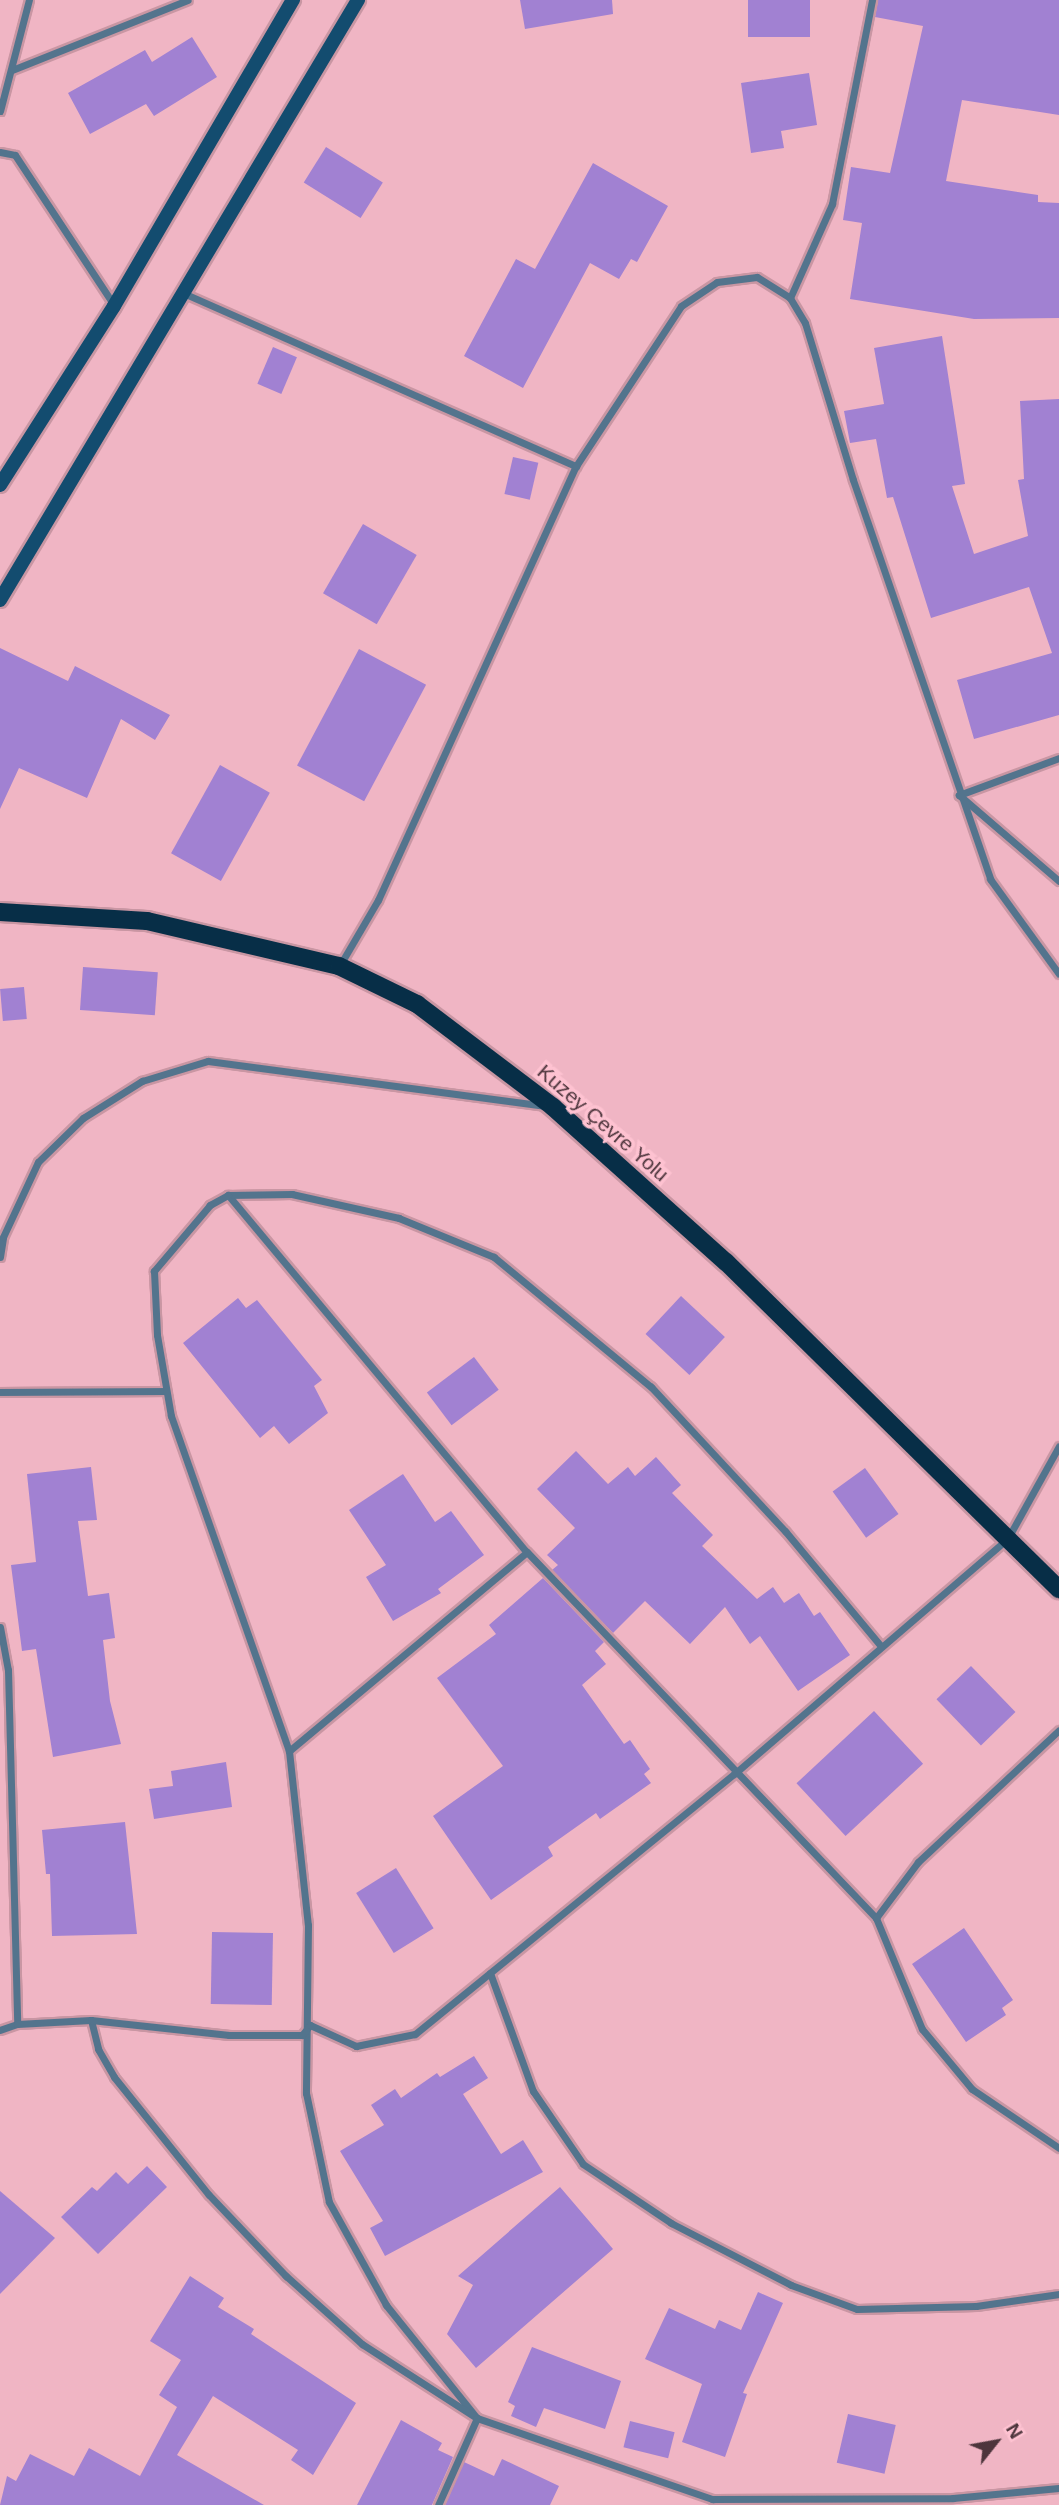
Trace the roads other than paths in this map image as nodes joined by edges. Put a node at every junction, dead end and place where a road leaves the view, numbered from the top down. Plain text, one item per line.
1 (29, 0) edge
2 (188, 0) edge
3 (293, 0) edge
4 (358, 0) edge
5 (872, 0) edge
6 (12, 70) junction
7 (0, 111) edge
8 (0, 152) edge
9 (181, 292) junction
10 (790, 298) junction
11 (114, 306) junction
12 (576, 466) junction
13 (0, 485) edge
14 (0, 600) edge
15 (1059, 758) edge
16 (959, 795) junction
17 (1059, 881) edge
18 (0, 912) edge
19 (340, 966) junction
20 (1059, 974) edge
21 (553, 1107) junction
22 (228, 1195) junction
23 (0, 1256) edge
24 (166, 1391) junction
25 (0, 1392) edge
26 (1059, 1446) edge
27 (1008, 1538) junction
28 (527, 1552) junction
29 (1059, 1589) edge
30 (0, 1628) edge
31 (880, 1645) junction
32 (1059, 1730) edge
33 (289, 1751) junction
34 (734, 1774) junction
35 (876, 1919) junction
36 (490, 1973) junction
37 (91, 2020) junction
38 (17, 2024) junction
39 (310, 2025) junction
40 (0, 2030) edge
41 (1059, 2148) edge
42 (1059, 2294) edge
43 (477, 2418) junction
44 (1059, 2488) edge
45 (834, 2502) edge
46 (910, 2502) edge
47 (438, 2505) edge

1 - 6 street
2 - 6 street
3 - 11 main road
4 - 9 main road
5 - 10 street
6 - 7 street
8 - 11 street
9 - 12 street
9 - 14 main road
10 - 12 street
10 - 16 street
11 - 13 main road
12 - 19 street
15 - 16 street
16 - 17 street
16 - 20 street
18 - 19 main road, Kuzey Çevre Yolu
19 - 21 main road, Kuzey Çevre Yolu
21 - 23 street
21 - 27 main road, Kuzey Çevre Yolu
22 - 24 street
22 - 28 street
22 - 31 street
24 - 25 street
24 - 33 street
26 - 27 street
27 - 29 main road, Kuzey Çevre Yolu
27 - 31 street
28 - 33 street
28 - 34 street
30 - 38 street
31 - 34 street
32 - 35 street
33 - 39 street
34 - 35 street
34 - 36 street
35 - 41 street
36 - 39 street
36 - 42 street
37 - 38 street
37 - 39 street
37 - 43 street
38 - 40 street
39 - 43 street
43 - 45 street
43 - 47 street
44 - 46 street
45 - 46 street

